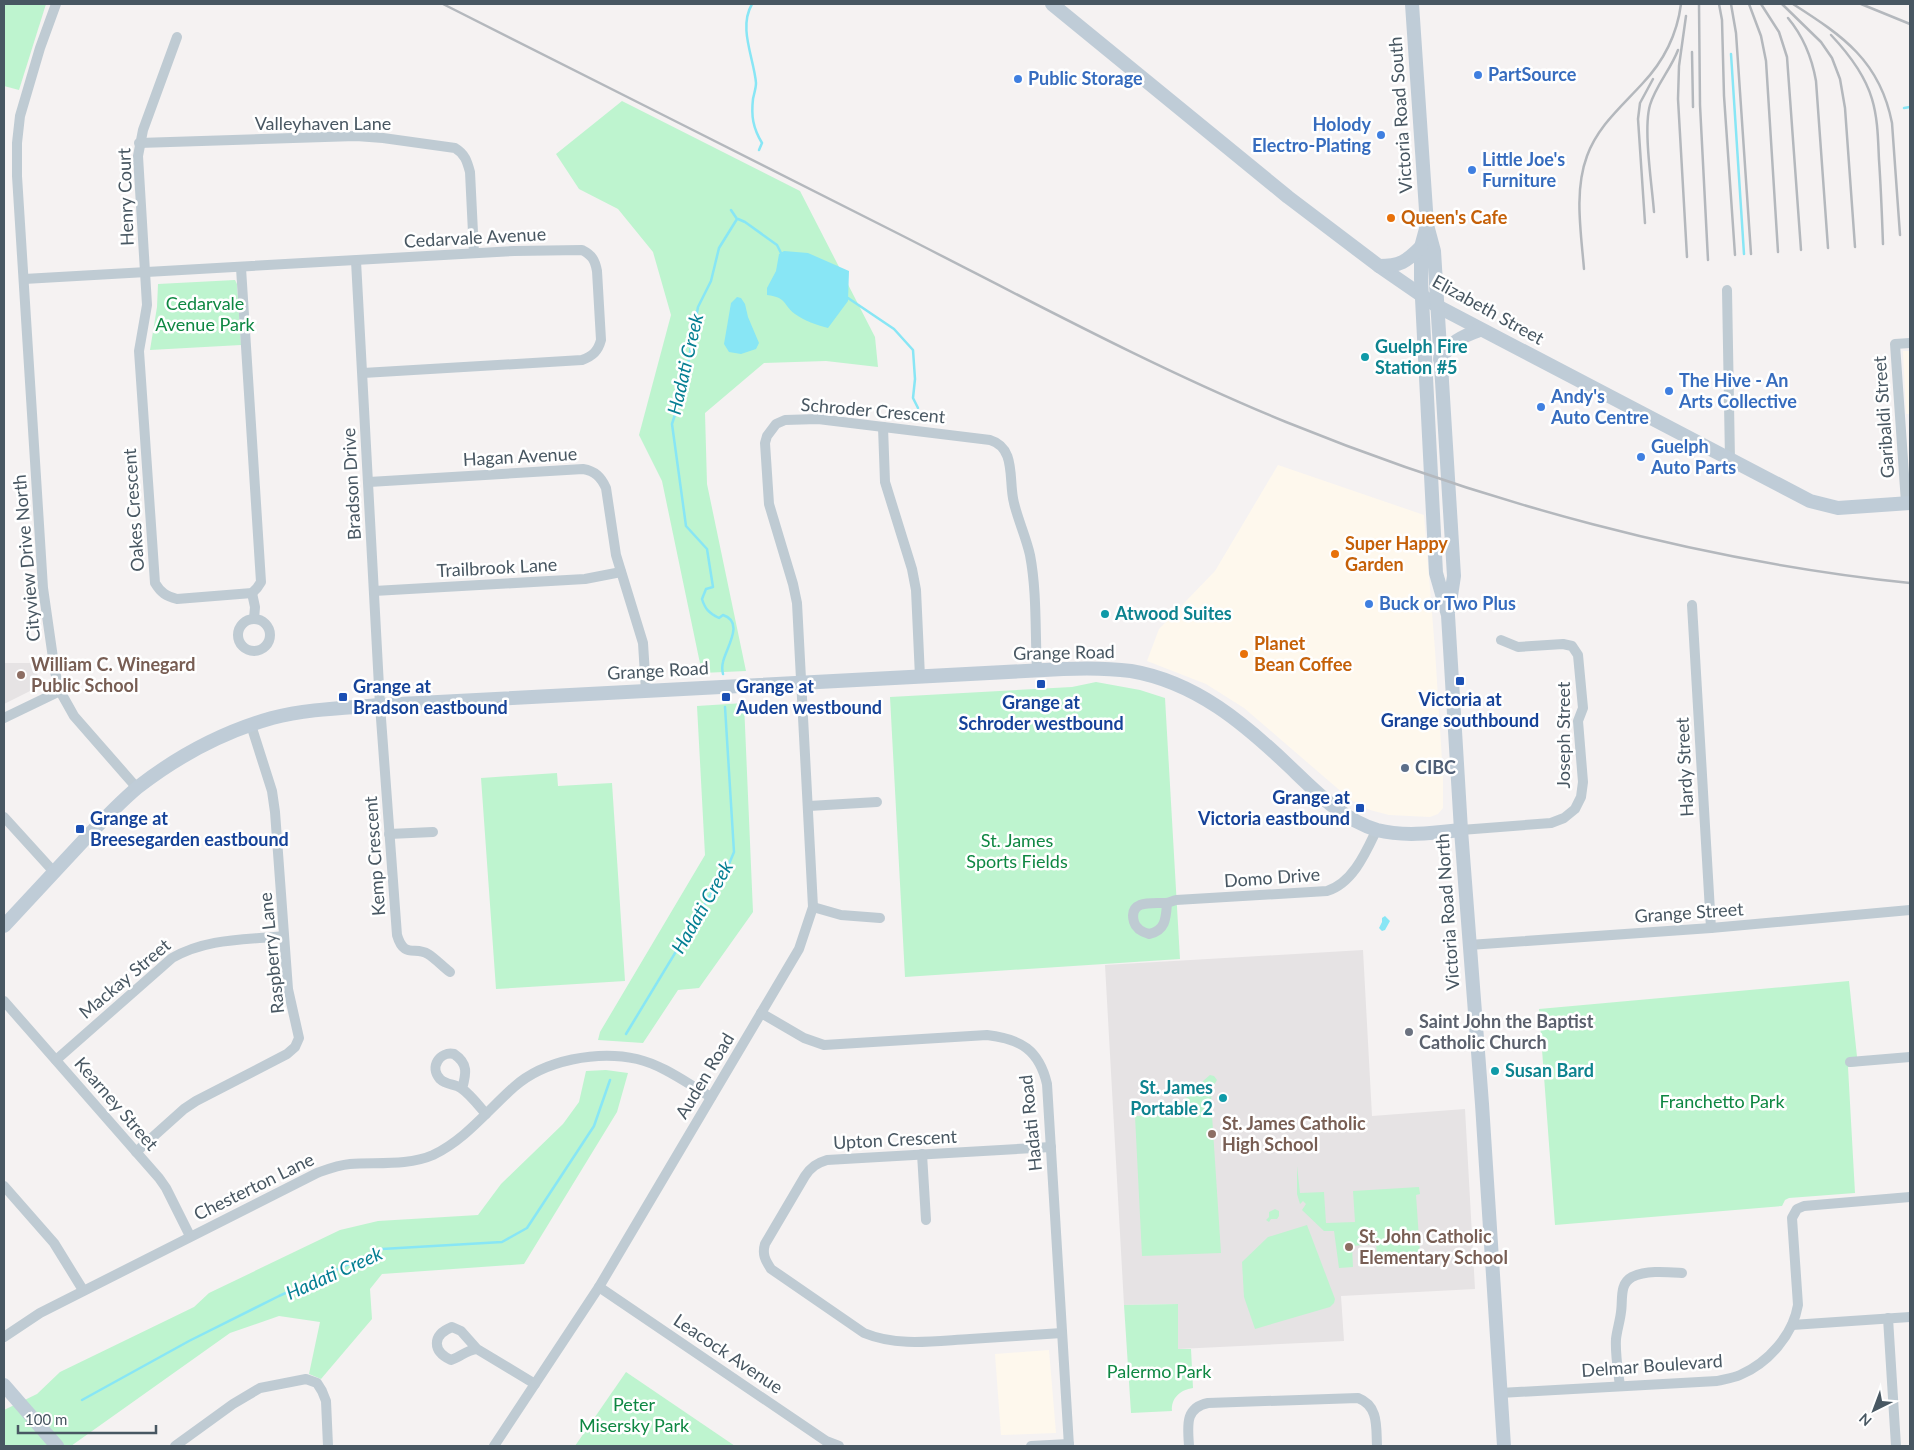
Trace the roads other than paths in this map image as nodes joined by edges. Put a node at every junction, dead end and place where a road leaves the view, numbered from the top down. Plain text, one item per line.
1 (56, 4) edge
2 (1052, 4) edge
3 (1412, 4) edge
4 (177, 37) dead end
5 (139, 143) junction
6 (1427, 225) junction
7 (1421, 247) junction
8 (474, 253) junction
9 (356, 261) junction
10 (1378, 266) junction
11 (241, 268) junction
12 (145, 273) junction
13 (24, 279) junction
14 (1727, 290) dead end
15 (1422, 295) junction
16 (1437, 306) junction
17 (1480, 330) junction
18 (1910, 343) edge
19 (1440, 359) junction
20 (362, 372) junction
21 (883, 427) junction
22 (1730, 460) junction
23 (369, 482) junction
24 (1432, 482) joint
25 (1448, 487) joint
26 (1908, 503) edge
27 (621, 572) junction
28 (374, 591) junction
29 (252, 593) junction
30 (1692, 605) dead end
31 (1448, 615) junction
32 (254, 619) dead end
33 (1501, 640) dead end
34 (1037, 670) junction
35 (920, 677) junction
36 (801, 683) junction
37 (60, 691) junction
38 (646, 691) junction
39 (380, 705) junction
40 (4, 718) edge
41 (251, 725) junction
42 (137, 788) junction
43 (877, 802) dead end
44 (808, 806) junction
45 (4, 817) edge
46 (1377, 830) junction
47 (1461, 830) junction
48 (433, 832) dead end
49 (390, 834) junction
50 (54, 872) junction
51 (1167, 903) dead end
52 (813, 907) junction
53 (1910, 910) edge
54 (880, 918) dead end
55 (4, 926) edge
56 (1711, 928) junction
57 (284, 936) junction
58 (1469, 945) junction
59 (450, 972) dead end
60 (4, 1001) edge
61 (762, 1013) junction
62 (1910, 1057) edge
63 (56, 1060) junction
64 (1850, 1062) dead end
65 (462, 1089) dead end
66 (711, 1098) junction
67 (486, 1114) junction
68 (1051, 1147) junction
69 (136, 1152) junction
70 (922, 1154) junction
71 (4, 1186) edge
72 (1910, 1197) edge
73 (926, 1220) dead end
74 (190, 1236) junction
75 (1682, 1273) dead end
76 (600, 1287) junction
77 (84, 1290) junction
78 (1910, 1317) edge
79 (1888, 1318) junction
80 (1792, 1325) junction
81 (1062, 1333) junction
82 (4, 1337) edge
83 (477, 1349) dead end
84 (535, 1384) junction
85 (4, 1385) edge
86 (1620, 1386) junction
87 (1500, 1393) junction
88 (1069, 1445) edge
89 (57, 1446) edge
90 (175, 1446) edge
91 (328, 1446) edge
92 (494, 1446) edge
93 (839, 1446) edge
94 (1031, 1446) edge
95 (1189, 1446) edge
96 (1377, 1446) edge
97 (1504, 1446) edge
98 (1896, 1446) edge

1 - 13 street, Cityview Drive North
2 - 10 main road, Elizabeth Street
3 - 6 main road, Victoria Road South
4 - 5 street, Henry Court
5 - 8 street, Valleyhaven Lane
5 - 12 street, Henry Court
6 - 7 main road, Victoria Road South
6 - 16 main road, Victoria Road South
7 - 10 main road
7 - 15 main road, Victoria Road South
8 - 9 street, Cedarvale Avenue
8 - 20 street, Cedarvale Avenue
9 - 11 street, Cedarvale Avenue
9 - 20 street, Bradson Drive
10 - 15 main road, Elizabeth Street
11 - 12 street, Cedarvale Avenue
11 - 29 street
12 - 13 street, Cedarvale Avenue
12 - 29 street, Oakes Crescent
13 - 37 street, Cityview Drive North
14 - 22 street
15 - 16 main road, Elizabeth Street
15 - 24 main road, Victoria Road South
16 - 17 main road, Elizabeth Street
16 - 19 main road, Victoria Road South
17 - 19 main road
17 - 22 main road, Elizabeth Street
18 - 26 street, Garibaldi Street
19 - 25 main road, Victoria Road South
20 - 23 street, Bradson Drive
21 - 34 street, Schroder Crescent
21 - 35 street
21 - 36 street, Schroder Crescent
22 - 26 main road, Elizabeth Street
23 - 27 street, Hagan Avenue
23 - 28 street, Bradson Drive
24 - 31 main road, Victoria Road North
25 - 31 main road, Victoria Road North
27 - 28 street, Trailbrook Lane
27 - 38 street, Hagan Avenue
28 - 39 street, Bradson Drive
29 - 32 street
30 - 56 street, Hardy Street
31 - 47 main road, Victoria Road North
33 - 47 street, Joseph Street
34 - 35 main road, Grange Road
34 - 46 main road, Grange Road
35 - 36 main road, Grange Road
36 - 38 main road, Grange Road
36 - 44 street, Auden Road
37 - 40 street
37 - 42 street, Cityview Drive North
38 - 39 main road, Grange Road
39 - 41 main road, Grange Road
39 - 49 street, Kemp Crescent
41 - 42 main road, Grange Road
41 - 57 street, Raspberry Lane
42 - 50 main road, Grange Road
43 - 44 street
44 - 52 street, Auden Road
45 - 50 street
46 - 47 main road, Grange Road
46 - 51 street, Domo Drive
47 - 58 main road, Victoria Road North
48 - 49 street
49 - 59 street, Kemp Crescent
50 - 55 main road, Grange Road
52 - 54 street
52 - 61 street, Auden Road
53 - 56 street, Grange Street
56 - 58 street, Grange Street
57 - 63 street, Mackay Street
57 - 69 street, Raspberry Lane
58 - 87 main road, Victoria Road North
60 - 63 street, Kearney Street
61 - 66 street, Auden Road
61 - 68 street, Hadati Road
62 - 64 street
63 - 69 street, Kearney Street
65 - 67 street
66 - 67 street, Chesterton Lane
66 - 76 street, Auden Road
67 - 74 street, Chesterton Lane
68 - 70 street, Upton Crescent
68 - 81 street, Hadati Road
69 - 74 street, Kearney Street
70 - 73 street
70 - 81 street, Upton Crescent
71 - 77 street
72 - 80 street, Delmar Boulevard
74 - 77 street, Chesterton Lane
75 - 86 street
76 - 84 street, Auden Road
76 - 93 street, Leacock Avenue
77 - 82 street, Chesterton Lane
78 - 79 street
79 - 80 street
79 - 98 street
80 - 86 street, Delmar Boulevard
81 - 88 street, Hadati Road
83 - 84 street
84 - 92 street, Auden Road
85 - 89 main road
86 - 87 street, Delmar Boulevard
87 - 97 main road, Victoria Road North
88 - 94 street
90 - 91 street
95 - 96 street

